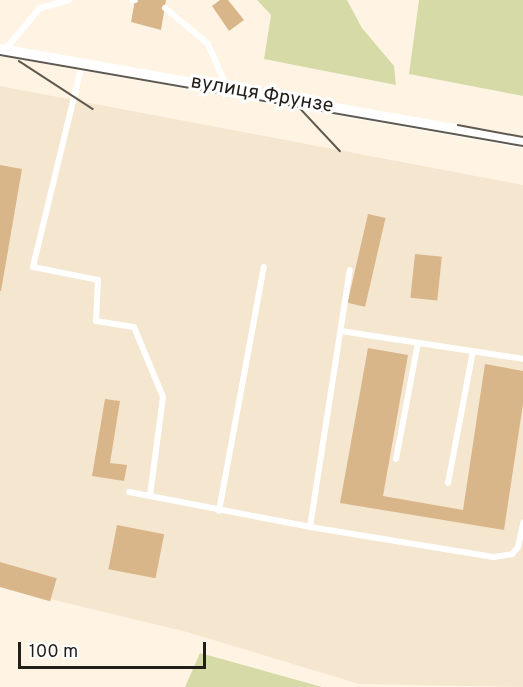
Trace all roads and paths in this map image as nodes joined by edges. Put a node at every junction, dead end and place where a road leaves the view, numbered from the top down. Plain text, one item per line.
1 (69, 0) edge
2 (165, 8) dead end
3 (2, 51) edge
4 (82, 64) junction
5 (226, 88) junction
6 (523, 141) edge
7 (264, 267) dead end
8 (350, 270) dead end
9 (341, 331) junction
10 (418, 343) junction
11 (472, 351) junction
12 (523, 359) edge
13 (396, 459) dead end
14 (448, 483) dead end
15 (129, 492) dead end
16 (150, 496) junction
17 (219, 510) junction
18 (523, 522) edge
19 (310, 527) junction

1 - 3 lane
2 - 5 lane
3 - 4 street, вулиця Фрунзе
4 - 5 street, вулиця Фрунзе
4 - 16 lane
5 - 6 street, вулиця Фрунзе
7 - 17 lane
8 - 9 lane
9 - 10 lane
9 - 19 lane
10 - 11 lane
10 - 13 lane
11 - 12 lane
11 - 14 lane
15 - 16 lane
16 - 17 lane
17 - 19 lane
18 - 19 lane

